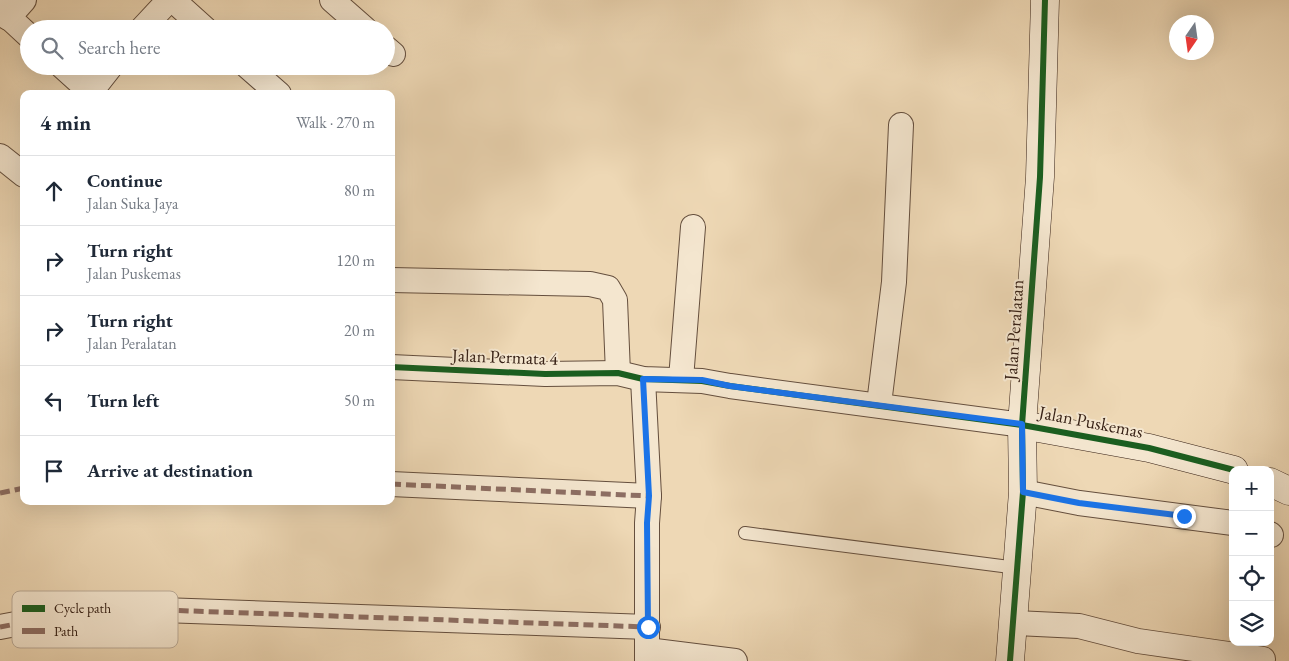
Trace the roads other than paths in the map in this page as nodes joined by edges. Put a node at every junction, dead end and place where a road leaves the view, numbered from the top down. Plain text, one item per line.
1 (24, 0) edge
2 (171, 0) edge
3 (332, 0) edge
4 (1045, 0) edge
5 (4, 14) edge
6 (151, 20) edge
7 (194, 20) edge
8 (355, 20) edge
9 (20, 28) edge
10 (72, 75) edge
11 (104, 75) edge
12 (257, 75) edge
13 (88, 90) edge
14 (93, 90) edge
15 (274, 90) edge
16 (900, 125) dead end
17 (693, 227) dead end
18 (395, 280) edge
19 (395, 367) edge
20 (618, 373) junction
21 (643, 379) junction
22 (681, 379) junction
23 (879, 404) junction
24 (1022, 424) junction
25 (1229, 469) edge
26 (395, 484) edge
27 (1274, 484) edge
28 (1289, 491) edge
29 (1023, 492) junction
30 (649, 496) junction
31 (1229, 522) edge
32 (745, 533) dead end
33 (1018, 568) junction
34 (178, 612) edge
35 (1014, 623) junction
36 (647, 646) edge
37 (1263, 659) dead end
38 (735, 661) edge
39 (1010, 661) edge

1 - 5 street
2 - 6 street
2 - 7 street
3 - 8 street
4 - 24 street, Jalan Peralatan
5 - 9 street
10 - 13 street
11 - 14 street
12 - 15 street
16 - 23 street
17 - 22 street
18 - 20 street
19 - 20 street, Jalan Permata 4
20 - 21 street, Jalan Permata 4
21 - 22 street, Jalan Puskemas
21 - 30 street
22 - 23 street, Jalan Puskemas
23 - 24 street, Jalan Puskemas
24 - 25 street, Jalan Puskemas
24 - 29 street, Jalan Peralatan
26 - 30 street
27 - 28 street
29 - 31 street
29 - 33 street, Jalan Peralatan
30 - 36 street
32 - 33 lane
33 - 35 street, Jalan Peralatan
34 - 36 street
35 - 37 street
35 - 39 street, Jalan Peralatan
36 - 38 street

